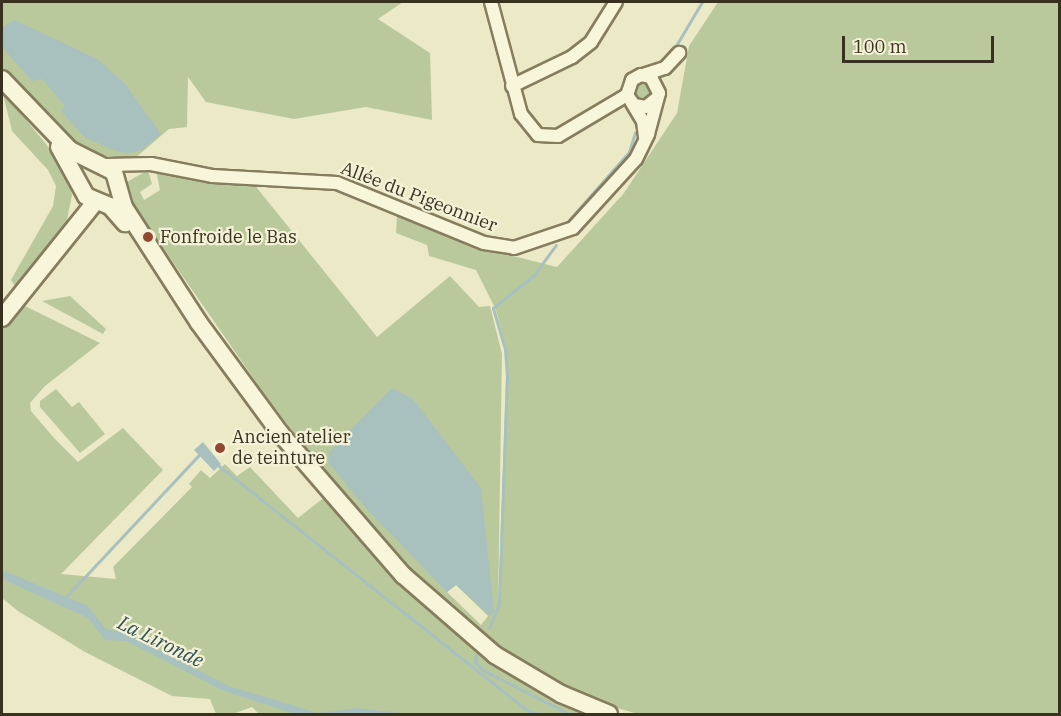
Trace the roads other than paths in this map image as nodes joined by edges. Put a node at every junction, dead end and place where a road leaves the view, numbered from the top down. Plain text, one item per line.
1 (491, 2) edge
2 (616, 2) edge
3 (641, 75) junction
4 (2, 79) edge
5 (512, 86) junction
6 (658, 95) junction
7 (630, 99) junction
8 (50, 133) junction
9 (645, 142) junction
10 (104, 165) junction
11 (137, 165) junction
12 (117, 185) junction
13 (81, 187) junction
14 (98, 201) junction
15 (157, 260) junction
16 (44, 265) junction
17 (2, 318) edge
18 (609, 714) edge

1 - 5 street
2 - 5 street
3 - 6 street
3 - 6 street, Allée du Pigeonnier
3 - 7 street
4 - 8 street
5 - 7 street
6 - 7 street
6 - 9 street, Allée du Pigeonnier
7 - 9 street
8 - 10 street
8 - 13 street
9 - 11 street, Allée du Pigeonnier
10 - 11 street, Allée du Pigeonnier
10 - 12 street
10 - 13 street
11 - 12 street
12 - 14 street
12 - 15 street
13 - 14 street
13 - 16 street
14 - 15 street
14 - 16 street
15 - 18 street
16 - 17 street

